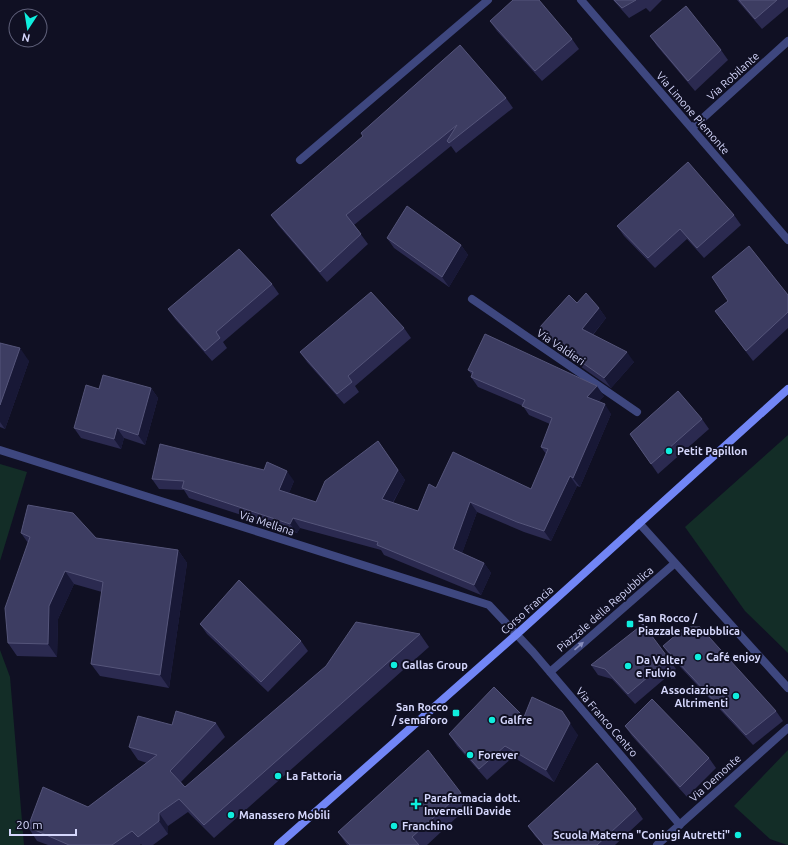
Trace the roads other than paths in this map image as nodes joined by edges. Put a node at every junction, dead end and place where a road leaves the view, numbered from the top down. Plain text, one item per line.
1 (488, 0) edge
2 (581, 0) edge
3 (788, 41) edge
4 (692, 128) junction
5 (300, 160) dead end
6 (788, 240) edge
7 (472, 299) dead end
8 (788, 388) edge
9 (637, 412) dead end
10 (0, 450) edge
11 (640, 523) junction
12 (675, 563) junction
13 (517, 634) junction
14 (550, 672) junction
15 (788, 688) edge
16 (788, 728) edge
17 (680, 825) junction
18 (282, 844) edge
19 (657, 845) edge

1 - 5 street
2 - 4 street, Via Limone Piemonte
3 - 4 street, Via Robilante
4 - 6 street, Via Limone Piemonte
7 - 9 street, Via Valdieri
8 - 11 main road, Corso Francia
10 - 13 street, Via Mellana
11 - 12 street
11 - 13 main road, Corso Francia
14 -> 12 street, Piazzale della Repubblica
12 - 15 street
13 - 14 street, Via Franco Centro
13 - 18 main road, Corso Francia
14 - 17 street, Via Franco Centro
16 - 17 street, Via Demonte
17 - 19 street, Via Demonte

